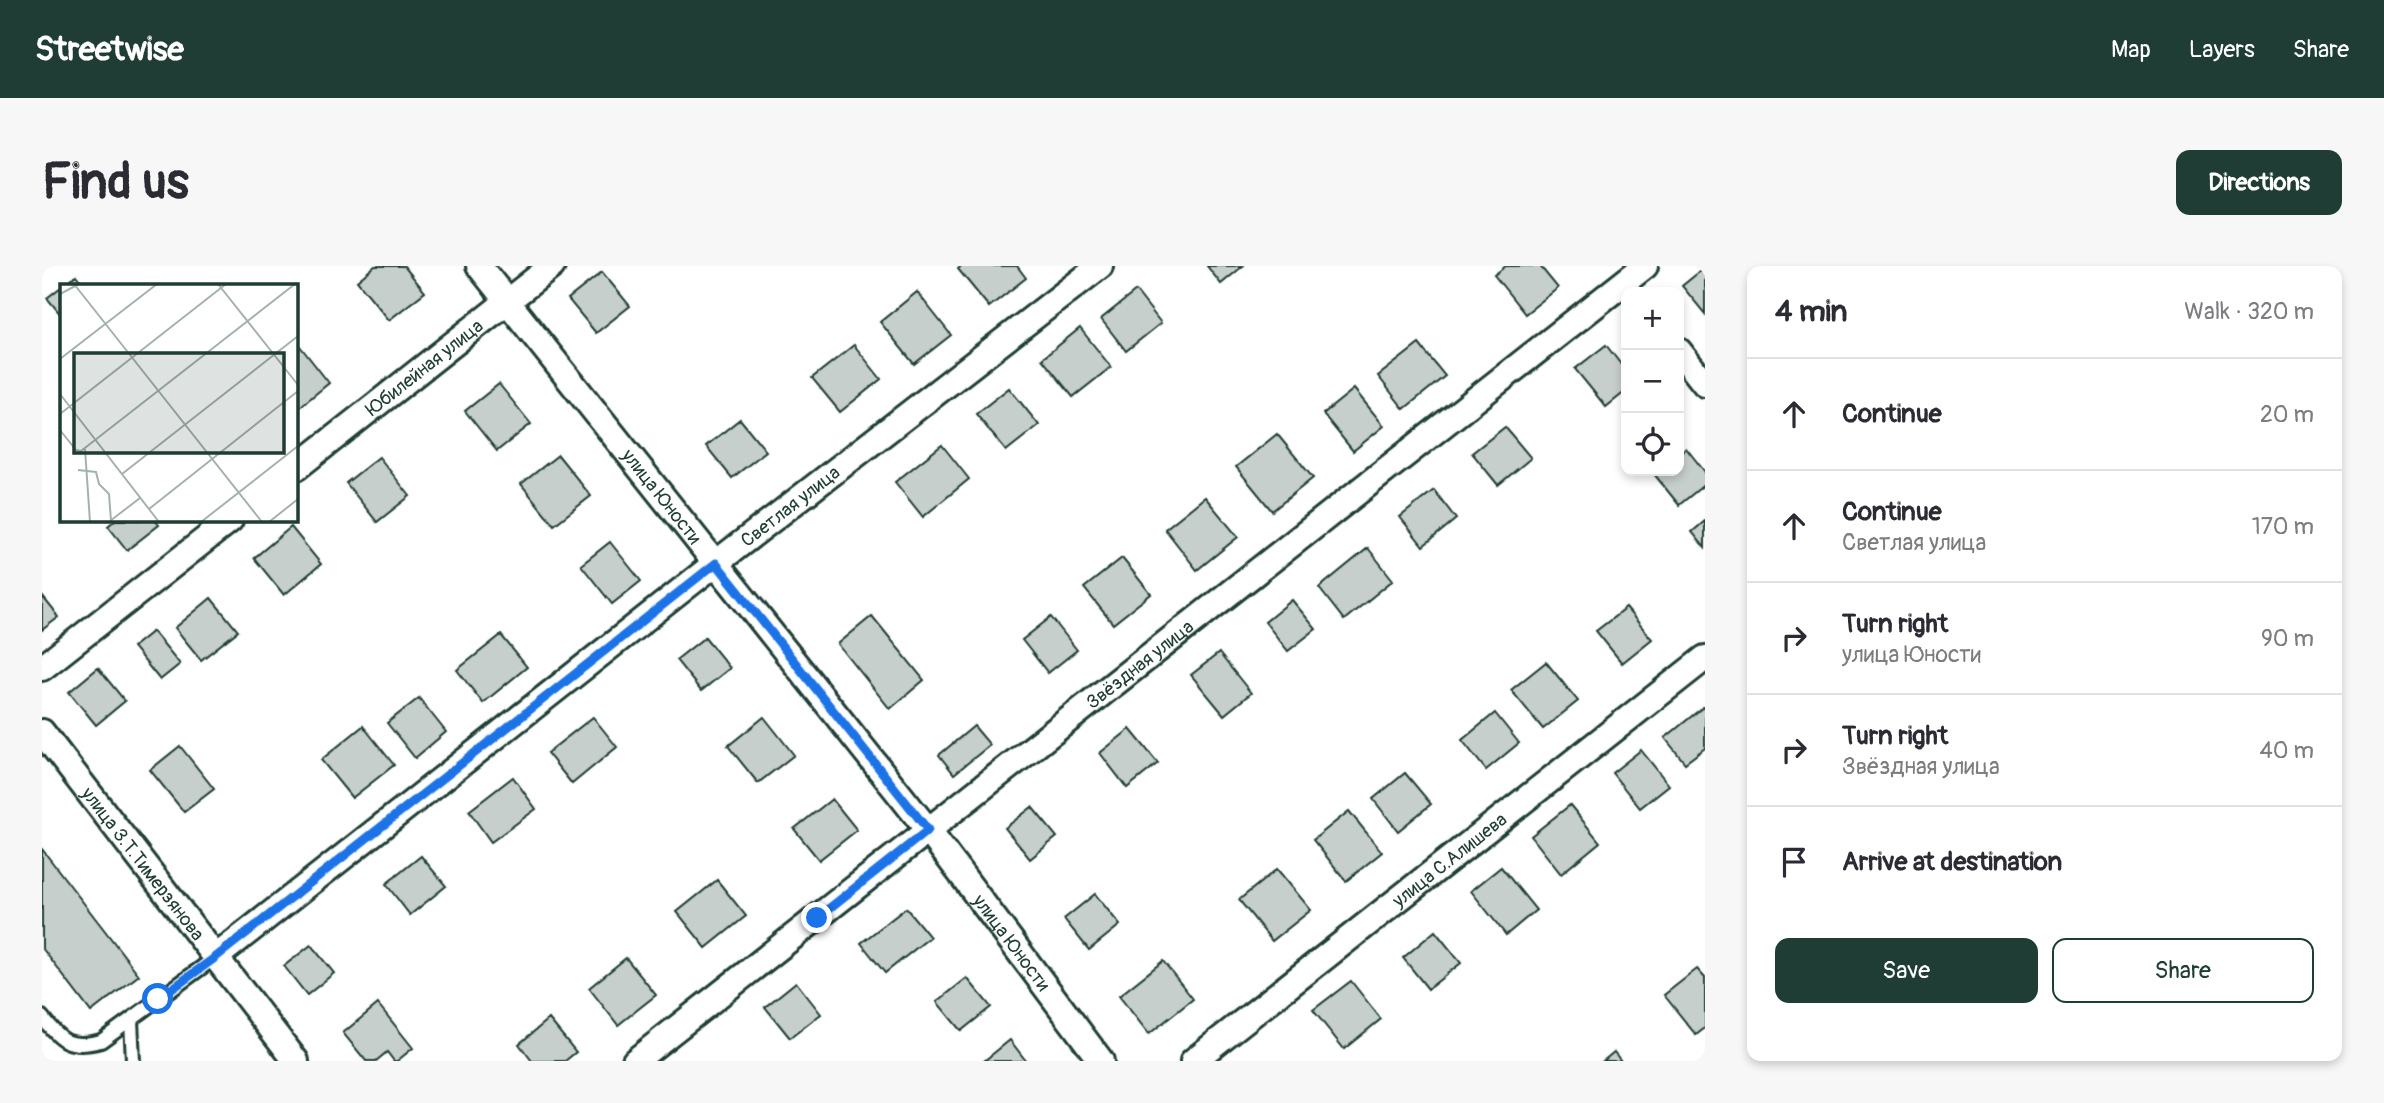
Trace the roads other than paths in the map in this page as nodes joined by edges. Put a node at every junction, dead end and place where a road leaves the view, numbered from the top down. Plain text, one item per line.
1 (479, 266) edge
2 (552, 266) edge
3 (1100, 266) edge
4 (1645, 266) edge
5 (1623, 280) edge
6 (507, 301) junction
7 (1684, 357) edge
8 (1705, 384) edge
9 (298, 466) edge
10 (227, 522) edge
11 (716, 563) junction
12 (1705, 658) edge
13 (42, 668) edge
14 (42, 732) edge
15 (928, 830) junction
16 (216, 957) junction
17 (42, 1018) edge
18 (131, 1020) junction
19 (133, 1061) edge
20 (296, 1061) edge
21 (635, 1061) edge
22 (1101, 1061) edge
23 (1193, 1061) edge

1 - 6 street, улица Юности
2 - 6 street, Юбилейная улица
3 - 11 street, Светлая улица
4 - 5 street, Звёздная улица
5 - 15 street, Звёздная улица
6 - 9 street, Юбилейная улица
6 - 11 street, улица Юности
7 - 8 street
10 - 13 street
11 - 15 street, улица Юности
11 - 16 street, Светлая улица
12 - 23 street, улица С.Алишева
14 - 16 street, улица З.Т.Тимерзянова
15 - 21 street, Звёздная улица
15 - 22 street, улица Юности
16 - 18 lane
16 - 20 street, улица З.Т.Тимерзянова
17 - 18 lane
18 - 19 lane

